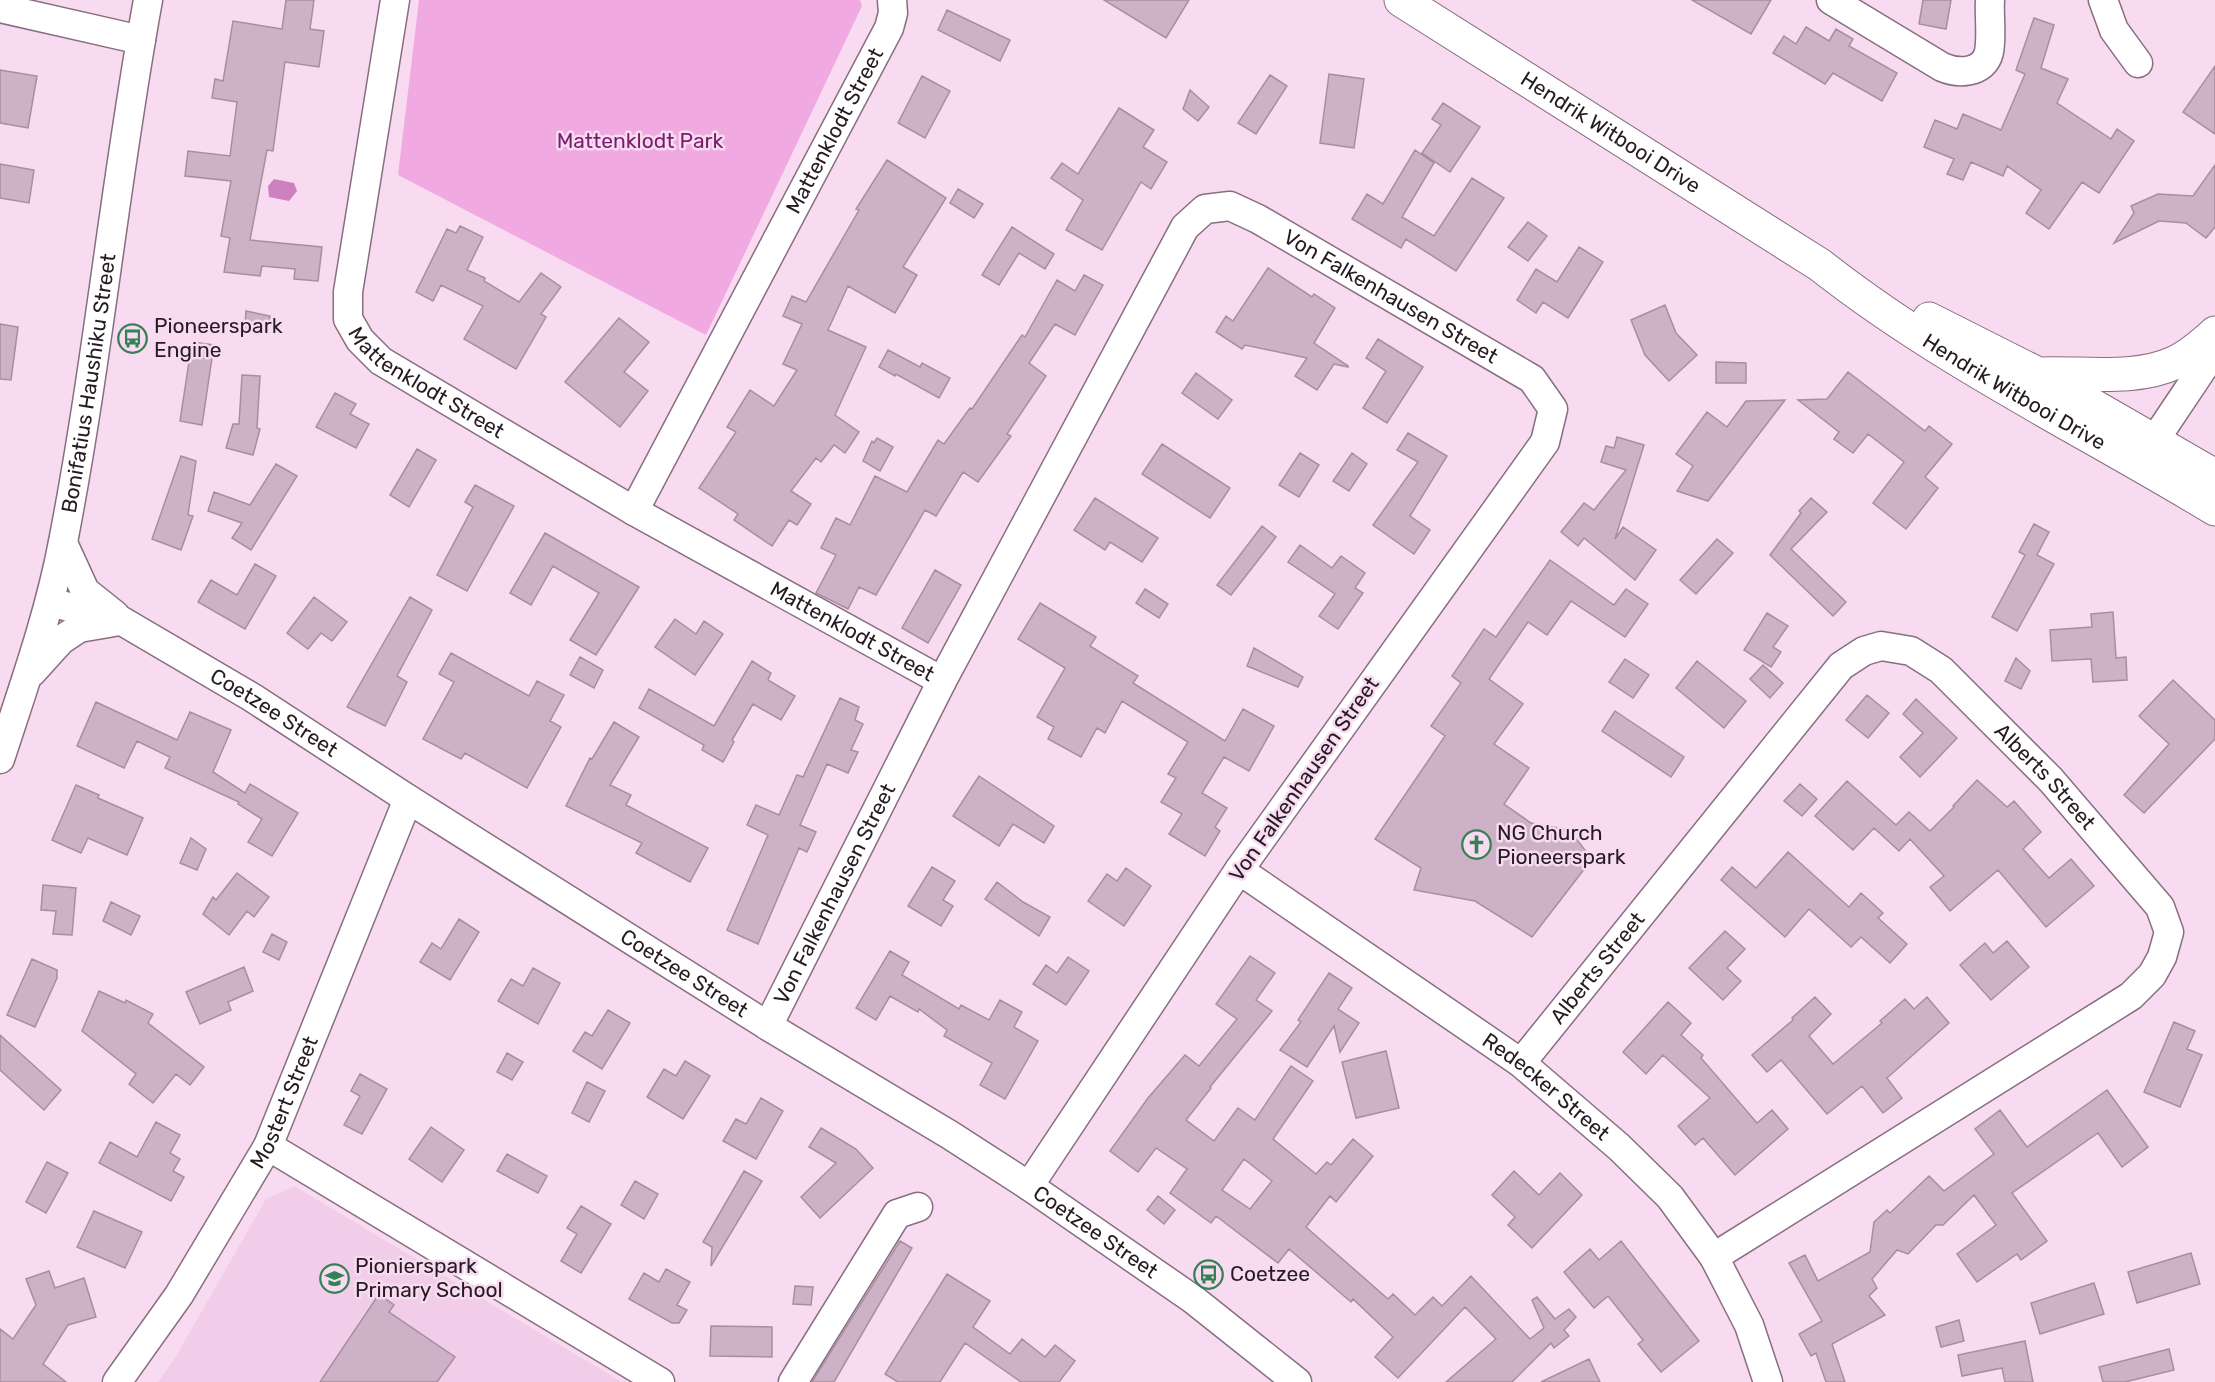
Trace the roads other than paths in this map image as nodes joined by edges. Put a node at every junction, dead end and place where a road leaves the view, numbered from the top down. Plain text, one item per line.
1 (148, 0) edge
2 (394, 0) edge
3 (892, 0) edge
4 (1401, 0) edge
5 (1831, 0) edge
6 (1990, 0) edge
7 (2103, 0) edge
8 (0, 8) edge
9 (141, 40) junction
10 (2138, 63) dead end
11 (1820, 265) junction
12 (2215, 333) edge
13 (2215, 350) edge
14 (2038, 374) junction
15 (2146, 451) junction
16 (2215, 476) edge
17 (2215, 509) edge
18 (634, 512) junction
19 (63, 543) junction
20 (50, 602) junction
21 (122, 621) junction
22 (26, 679) junction
23 (942, 681) junction
24 (0, 759) edge
25 (408, 799) junction
26 (1239, 870) junction
27 (768, 1026) junction
28 (1521, 1063) junction
29 (268, 1146) junction
30 (1029, 1186) junction
31 (918, 1207) dead end
32 (1714, 1257) junction
33 (117, 1382) edge
34 (660, 1382) edge
35 (793, 1382) edge
36 (1297, 1382) edge
37 (1768, 1382) edge

1 - 9 street, Bonifatius Haushiku Street
2 - 18 street, Mattenklodt Street
3 - 18 street, Mattenklodt Street
4 - 11 main road, Hendrik Witbooi Drive
5 - 6 street
7 - 10 street
8 - 9 street
9 - 19 street, Bonifatius Haushiku Street
11 - 14 main road, Hendrik Witbooi Drive
11 - 15 main road, Hendrik Witbooi Drive
12 - 14 main road
13 - 15 street
14 - 15 main road, Hendrik Witbooi Drive
15 - 16 main road, Hendrik Witbooi Drive
15 - 17 main road, Hendrik Witbooi Drive
18 - 23 street, Mattenklodt Street
19 - 20 street, Bonifatius Haushiku Street
19 - 21 street
20 - 21 street, Coetzee Street
20 - 22 street, Bonifatius Haushiku Street
21 - 22 street
21 - 25 street, Coetzee Street
22 - 24 street, Bonifatius Haushiku Street
23 - 26 street, Von Falkenhausen Street
23 - 27 street, Von Falkenhausen Street
25 - 27 street, Coetzee Street
25 - 29 street, Mostert Street
26 - 28 street, Redecker Street
26 - 30 street, Von Falkenhausen Street
27 - 30 street, Coetzee Street
28 - 32 street, Redecker Street
28 - 32 street, Alberts Street
29 - 33 street, Mostert Street
29 - 34 street
30 - 36 street, Coetzee Street
31 - 35 street
32 - 37 street, Redecker Street

